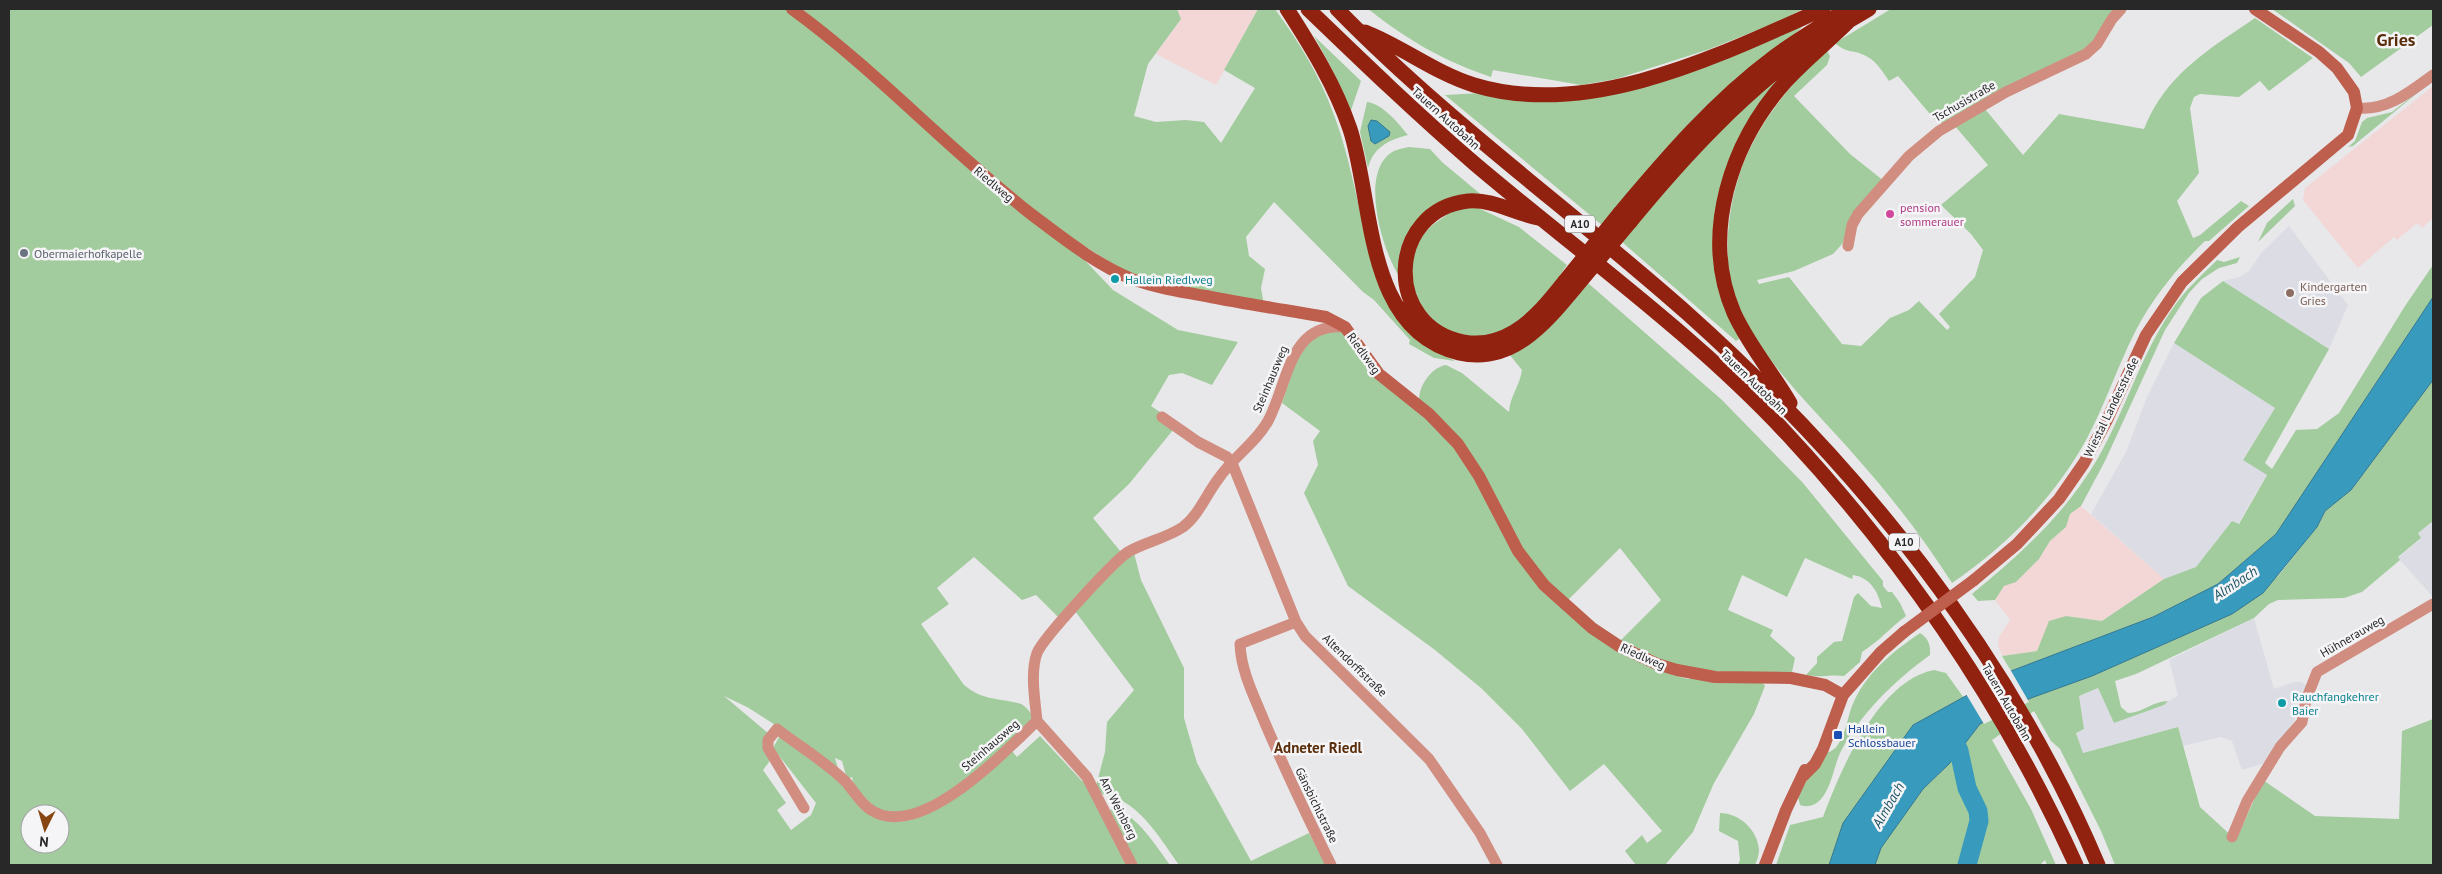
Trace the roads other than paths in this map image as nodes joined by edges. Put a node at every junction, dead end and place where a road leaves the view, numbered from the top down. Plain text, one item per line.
1 (792, 9) edge
2 (1287, 9) edge
3 (1308, 9) edge
4 (1337, 9) edge
5 (1823, 9) edge
6 (1869, 9) edge
7 (2121, 9) edge
8 (2255, 9) edge
9 (1848, 15) edge
10 (1356, 29) junction
11 (2433, 75) edge
12 (2357, 108) junction
13 (1542, 218) junction
14 (1848, 246) dead end
15 (1570, 285) junction
16 (1345, 327) junction
17 (1162, 417) dead end
18 (1801, 422) junction
19 (1232, 463) junction
20 (2433, 604) edge
21 (1296, 622) junction
22 (1843, 695) junction
23 (1037, 721) junction
24 (804, 808) dead end
25 (2232, 837) dead end
26 (1132, 865) edge
27 (1331, 865) edge
28 (1497, 865) edge
29 (1765, 865) edge
30 (2076, 865) edge
31 (2098, 865) edge

1 - 16 street, Riedlweg
2 - 15 highway
3 - 13 highway, Tauern Autobahn / A10
4 - 10 highway, Tauern Autobahn / A10
5 - 10 highway
6 - 9 highway
7 - 14 street, Tschusistraße
8 - 12 street
9 - 15 highway, bridge
9 - 18 highway
10 - 18 highway, Tauern Autobahn / A10
11 - 12 street
12 - 22 street, Wiestal Landesstraße, bridge
13 - 15 highway
13 - 30 highway, Tauern Autobahn / A10
16 - 19 street, Steinhausweg
16 - 22 street, Riedlweg
17 - 19 street
18 - 31 highway, Tauern Autobahn / A10
19 - 21 street, Altendorffstraße
19 - 23 street, Steinhausweg
20 - 25 street, Hühnerauweg
21 - 27 street, Gänsbichlstraße
21 - 28 street, Altendorffstraße
22 - 29 street, Wiestal Landesstraße
23 - 24 street, Steinhausweg
23 - 26 street, Am Weinberg

